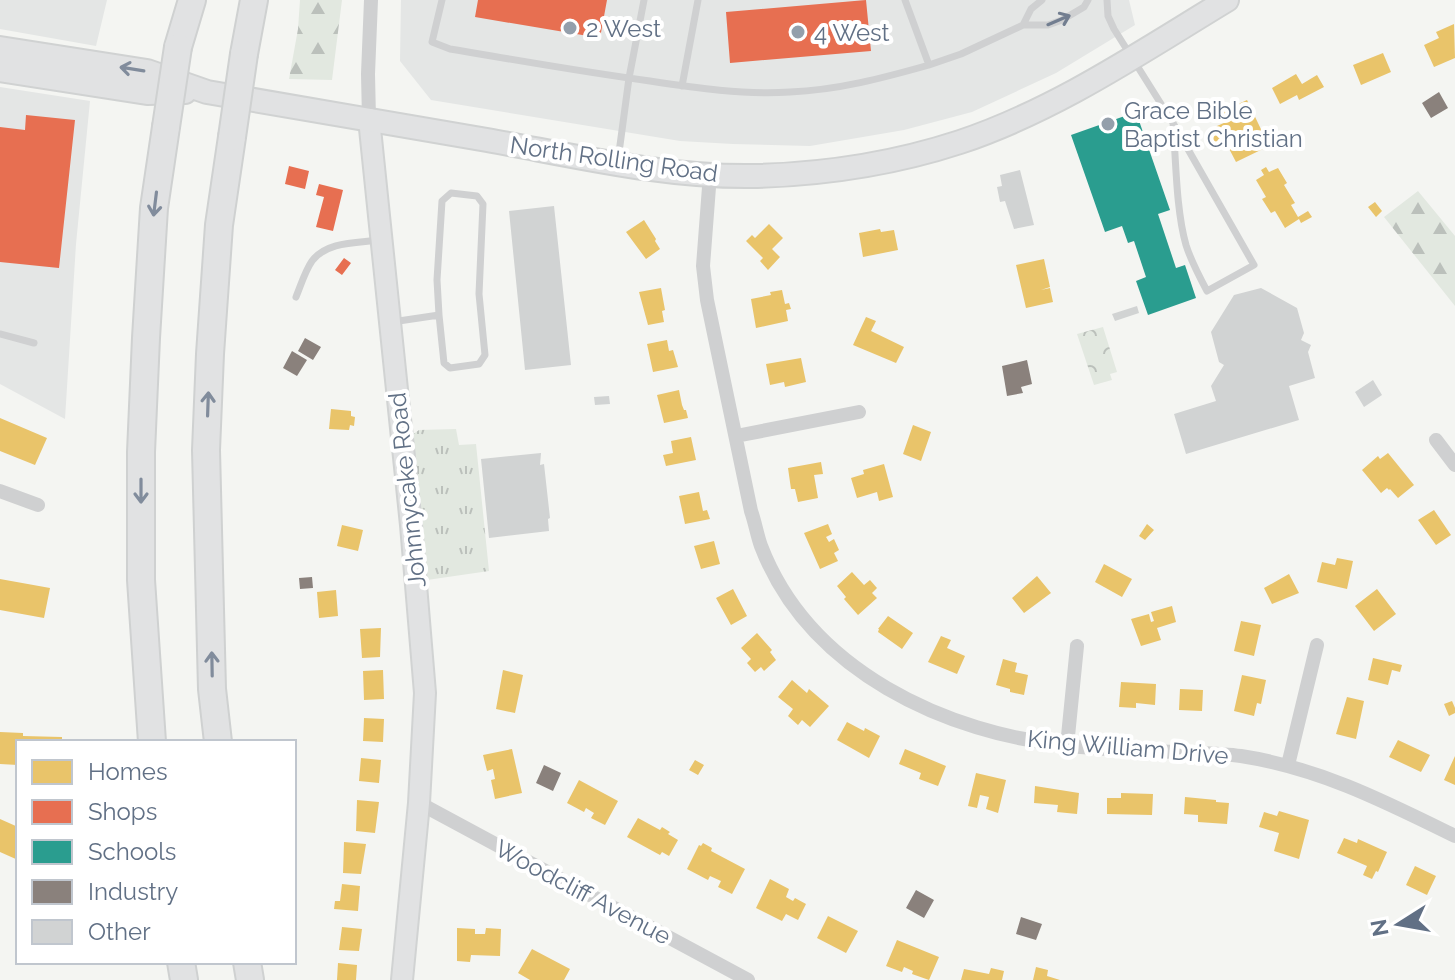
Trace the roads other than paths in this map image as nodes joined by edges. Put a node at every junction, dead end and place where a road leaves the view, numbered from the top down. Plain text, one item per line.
1 (184, 0) edge
2 (192, 0) edge
3 (254, 0) edge
4 (371, 0) edge
5 (442, 0) edge
6 (644, 0) edge
7 (698, 0) edge
8 (905, 0) edge
9 (1042, 0) edge
10 (1088, 0) edge
11 (1095, 0) edge
12 (1227, 0) edge
13 (1107, 1) edge
14 (1023, 25) junction
15 (178, 47) junction
16 (0, 48) edge
17 (1131, 58) junction
18 (929, 65) junction
19 (0, 70) edge
20 (629, 78) junction
21 (682, 86) junction
22 (207, 92) junction
23 (369, 119) junction
24 (1173, 123) junction
25 (617, 163) junction
26 (710, 174) junction
27 (381, 240) junction
28 (296, 297) dead end
29 (439, 315) junction
30 (390, 322) junction
31 (0, 334) edge
32 (34, 343) dead end
33 (859, 412) dead end
34 (736, 436) junction
35 (1436, 440) dead end
36 (1455, 465) edge
37 (0, 491) edge
38 (38, 505) dead end
39 (1317, 645) dead end
40 (1077, 646) dead end
41 (152, 740) edge
42 (218, 740) edge
43 (1067, 746) junction
44 (1288, 765) junction
45 (419, 803) junction
46 (1455, 836) edge
47 (402, 980) edge
48 (748, 980) edge

1 - 15 highway
2 - 15 highway
42 -> 3 highway, bridge
4 - 23 street, Johnnycake Road
5 - 20 lane
6 - 20 lane
7 - 21 lane
8 - 18 lane
9 - 14 lane
14 -> 10 lane
11 - 13 lane
12 - 17 main road, North Rolling Road
13 - 17 lane
14 - 18 lane
15 -> 41 highway, bridge
22 -> 16 main road, North Rolling Road
17 - 24 lane
17 - 26 main road, North Rolling Road
18 - 21 lane
19 - 22 main road, North Rolling Road
20 - 21 lane
20 - 25 lane
22 - 23 main road, North Rolling Road
23 - 25 main road, North Rolling Road
23 - 27 street, Johnnycake Road
24 - 24 lane
25 - 26 main road, North Rolling Road
26 - 34 street, King William Drive
27 - 28 lane
27 - 30 street, Johnnycake Road
29 - 29 lane
29 - 30 lane
30 - 45 street, Johnnycake Road
31 - 32 lane
33 - 34 street
34 - 43 street, King William Drive
35 - 36 street
37 - 38 street
39 - 44 street
40 - 43 street
43 - 44 street, King William Drive
44 - 46 street, King William Drive
45 - 47 street, Johnnycake Road
45 - 48 street, Woodcliff Avenue

